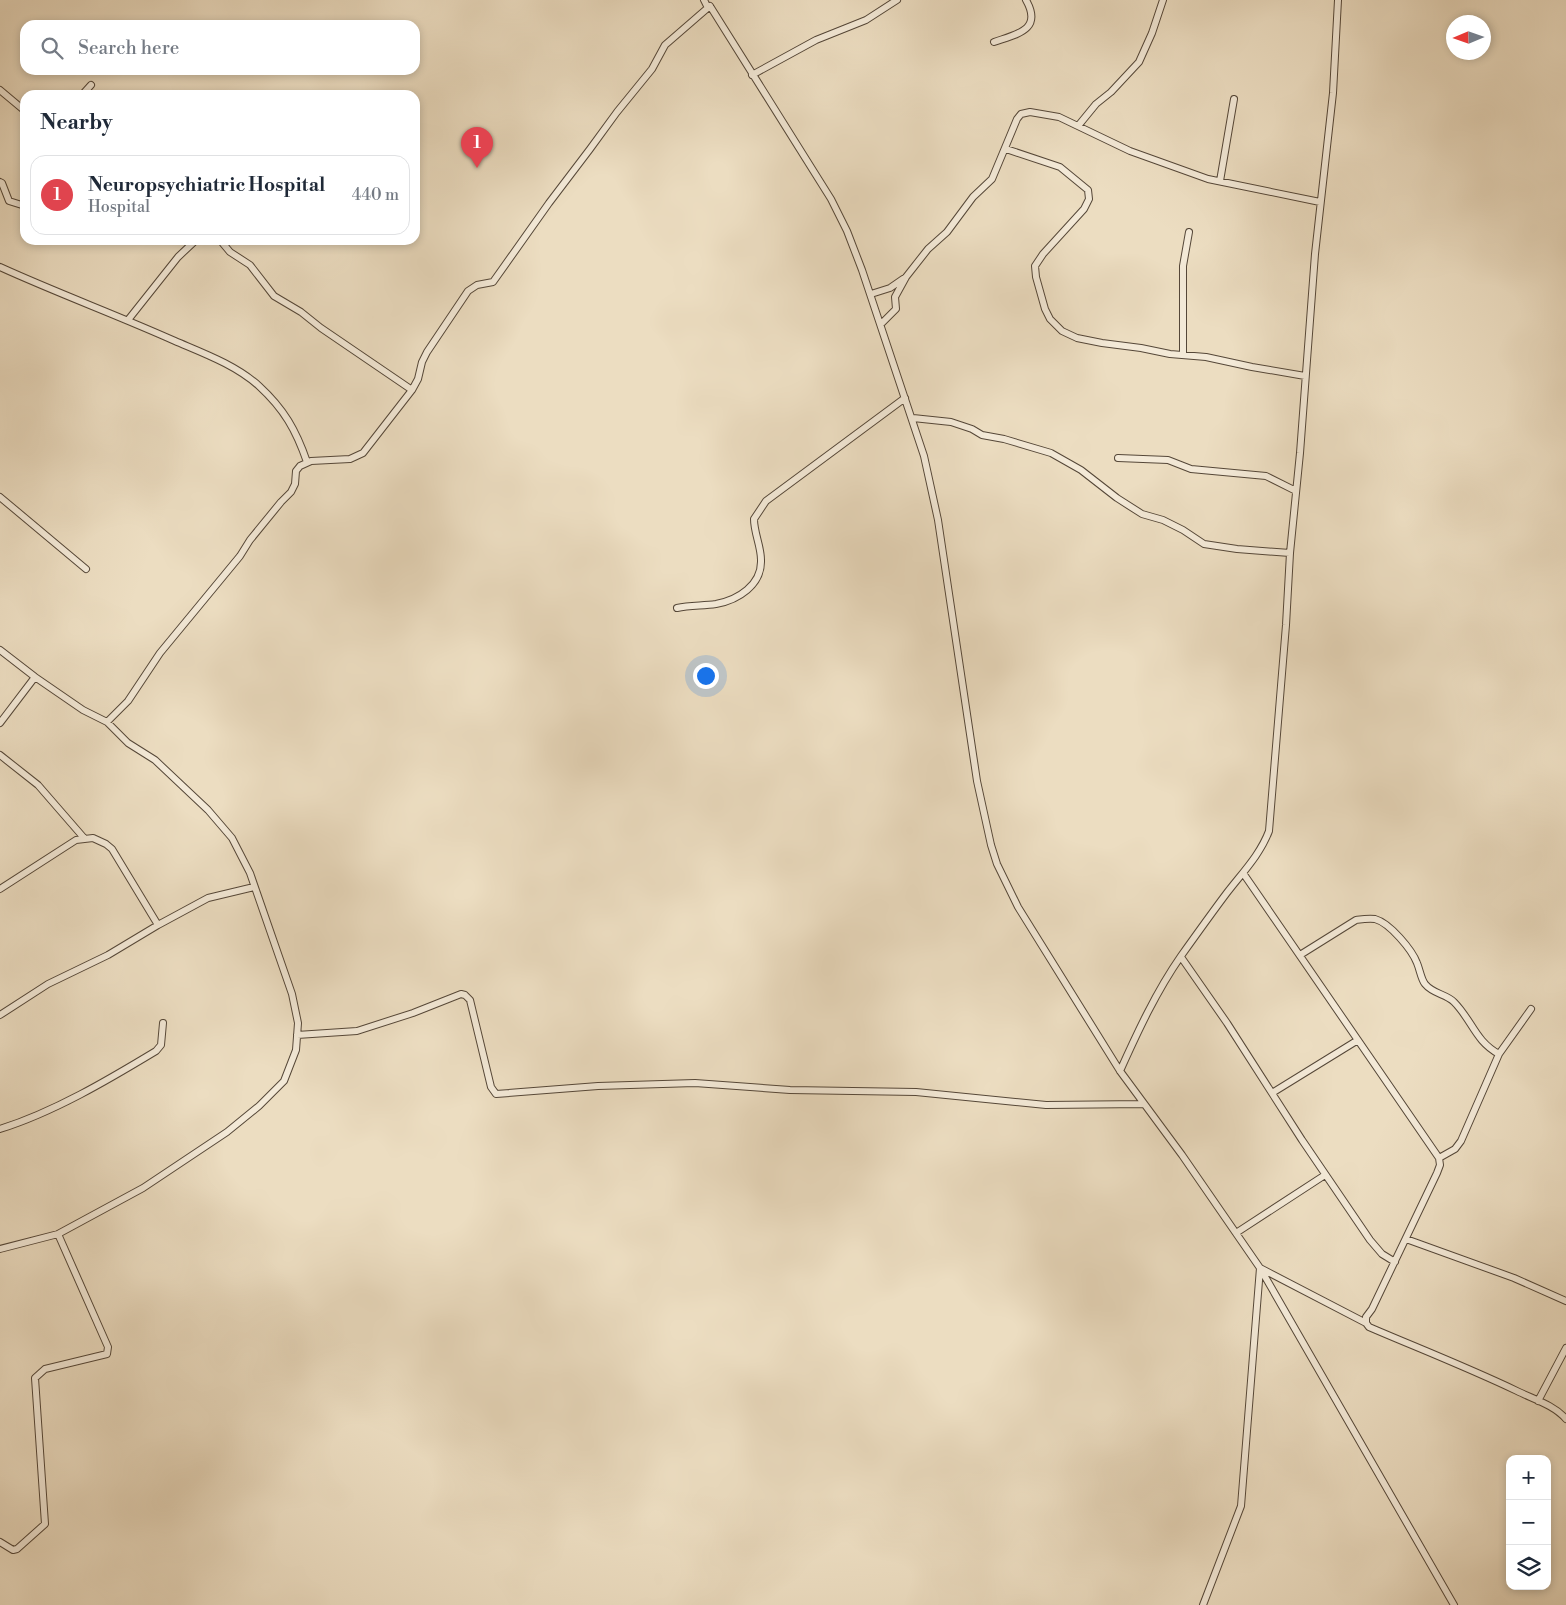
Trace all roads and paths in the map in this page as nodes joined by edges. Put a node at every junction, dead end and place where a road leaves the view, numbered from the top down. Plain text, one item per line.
1 (704, 0) edge
2 (897, 0) edge
3 (1026, 0) edge
4 (1163, 0) edge
5 (1338, 0) edge
6 (888, 2) edge
7 (710, 6) junction
8 (994, 42) dead end
9 (752, 75) junction
10 (91, 85) dead end
11 (0, 90) edge
12 (86, 90) edge
13 (1234, 99) dead end
14 (20, 106) edge
15 (1078, 126) junction
16 (1006, 149) junction
17 (1220, 181) junction
18 (0, 182) edge
19 (1320, 202) junction
20 (20, 205) edge
21 (1190, 232) dead end
22 (191, 245) edge
23 (224, 245) edge
24 (0, 266) edge
25 (906, 277) junction
26 (871, 294) junction
27 (128, 320) junction
28 (881, 324) junction
29 (1183, 355) junction
30 (1305, 376) junction
31 (412, 390) junction
32 (905, 398) junction
33 (913, 418) junction
34 (1118, 458) dead end
35 (307, 462) junction
36 (1296, 491) junction
37 (0, 497) edge
38 (1290, 553) junction
39 (86, 568) dead end
40 (677, 608) dead end
41 (0, 650) edge
42 (35, 677) junction
43 (0, 722) edge
44 (107, 722) junction
45 (0, 756) edge
46 (84, 838) junction
47 (1243, 873) junction
48 (254, 886) junction
49 (0, 889) edge
50 (158, 925) junction
51 (1300, 956) junction
52 (1181, 957) junction
53 (1531, 1009) dead end
54 (0, 1015) edge
55 (163, 1023) dead end
56 (297, 1036) junction
57 (1358, 1040) junction
58 (1499, 1054) junction
59 (1120, 1071) junction
60 (1272, 1092) junction
61 (1144, 1104) junction
62 (0, 1130) edge
63 (1439, 1158) junction
64 (1325, 1174) junction
65 (1236, 1233) junction
66 (58, 1234) junction
67 (1406, 1239) junction
68 (0, 1250) edge
69 (1395, 1262) junction
70 (1260, 1268) junction
71 (1566, 1301) edge
72 (1366, 1323) junction
73 (1566, 1348) edge
74 (1538, 1401) junction
75 (1566, 1419) edge
76 (0, 1542) edge
77 (1203, 1605) edge
78 (1454, 1605) edge

1 - 7 street
2 - 6 street
3 - 8 street
4 - 15 street
5 - 19 street
6 - 9 street
7 - 9 street
7 - 31 street
9 - 26 street
10 - 12 street
11 - 14 street
13 - 17 street
15 - 16 street
15 - 17 street
16 - 25 street
16 - 29 street
17 - 19 street
18 - 20 street
19 - 30 street
21 - 29 street
22 - 27 street
23 - 31 street
24 - 27 street
25 - 26 street
25 - 28 street
26 - 28 street
27 - 35 street
28 - 32 street
29 - 30 street
30 - 36 street
31 - 35 street
32 - 33 street
32 - 40 street
33 - 38 street
33 - 59 street
34 - 36 street
35 - 44 street
36 - 38 street
37 - 39 street
38 - 47 street
41 - 42 street
42 - 43 street
42 - 44 street
44 - 48 street
45 - 46 street
46 - 49 street
46 - 50 street
47 - 51 street
47 - 52 street
48 - 50 street
48 - 56 street
50 - 54 street
51 - 57 street
51 - 58 street
52 - 59 street
52 - 60 street
53 - 58 street
55 - 62 street
56 - 61 street
56 - 66 street
57 - 60 street
57 - 63 street
58 - 63 street
59 - 61 street
60 - 64 street
61 - 65 street
63 - 67 street
64 - 65 street
64 - 69 street
65 - 70 street
66 - 68 street
66 - 76 street
67 - 69 street
67 - 71 street
69 - 72 street
70 - 72 street
70 - 77 street
70 - 78 street
72 - 74 street
73 - 74 street
74 - 75 street

